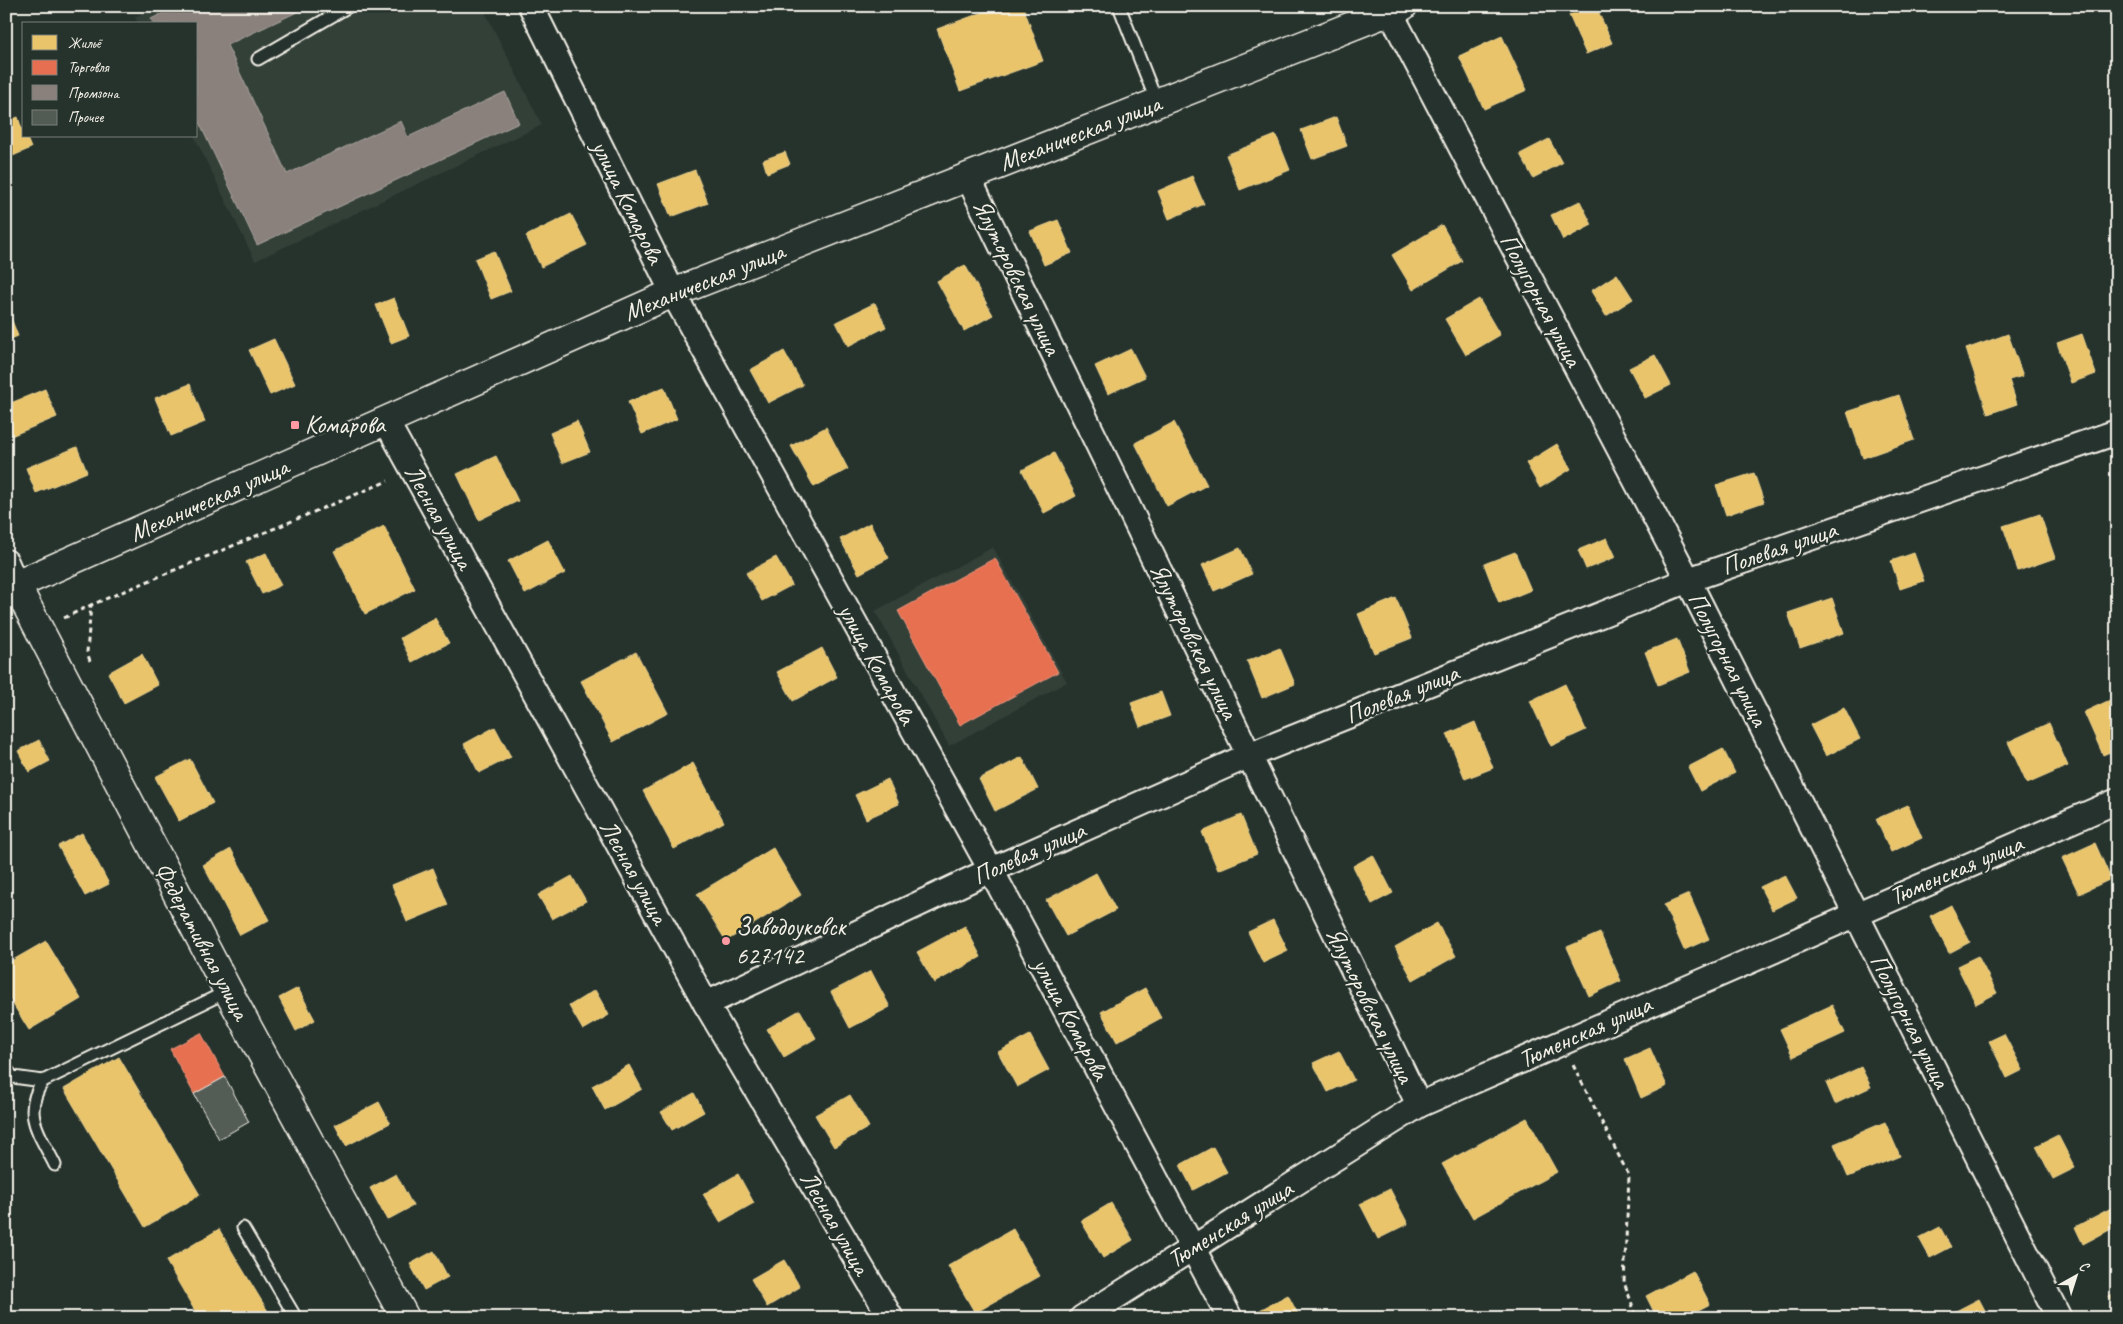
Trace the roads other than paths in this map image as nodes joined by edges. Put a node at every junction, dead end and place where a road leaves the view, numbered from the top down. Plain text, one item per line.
1 (349, 6) edge
2 (531, 6) edge
3 (1118, 6) edge
4 (1393, 8) edge
5 (258, 59) dead end
6 (1156, 103) junction
7 (968, 177) junction
8 (672, 293) junction
9 (386, 421) junction
10 (2117, 432) edge
11 (11, 574) edge
12 (1688, 580) junction
13 (1250, 755) junction
14 (2117, 802) edge
15 (991, 870) junction
16 (1856, 913) junction
17 (228, 991) junction
18 (706, 1004) junction
19 (6, 1069) edge
20 (43, 1081) junction
21 (1419, 1106) junction
22 (55, 1165) dead end
23 (243, 1228) dead end
24 (1192, 1248) junction
25 (296, 1318) edge
26 (406, 1318) edge
27 (890, 1318) edge
28 (1082, 1318) edge
29 (1230, 1318) edge
30 (2059, 1318) edge

1 - 5 lane
2 - 8 street, улица Комарова
3 - 6 lane
4 - 6 street, Механическая улица
4 - 12 street, Полугорная улица
6 - 7 street, Механическая улица
7 - 8 street, Механическая улица
7 - 13 street, Ялуторовская улица
8 - 9 street, Механическая улица
8 - 15 street, улица Комарова
9 - 11 street, Механическая улица
9 - 18 street, Лесная улица
10 - 12 street, Полевая улица
11 - 17 street, Федеративная улица
12 - 13 street, Полевая улица
12 - 16 street, Полугорная улица
13 - 15 street, Полевая улица
13 - 21 street, Ялуторовская улица
14 - 16 street, Тюменская улица
15 - 18 street, Полевая улица
15 - 24 street, улица Комарова
16 - 21 street, Тюменская улица
16 - 30 street, Полугорная улица
17 - 20 lane
17 - 26 street, Федеративная улица
18 - 27 street, Лесная улица
19 - 20 lane
20 - 22 lane
21 - 24 street, Тюменская улица
23 - 25 lane
24 - 28 street, Тюменская улица
24 - 29 street, улица Комарова

